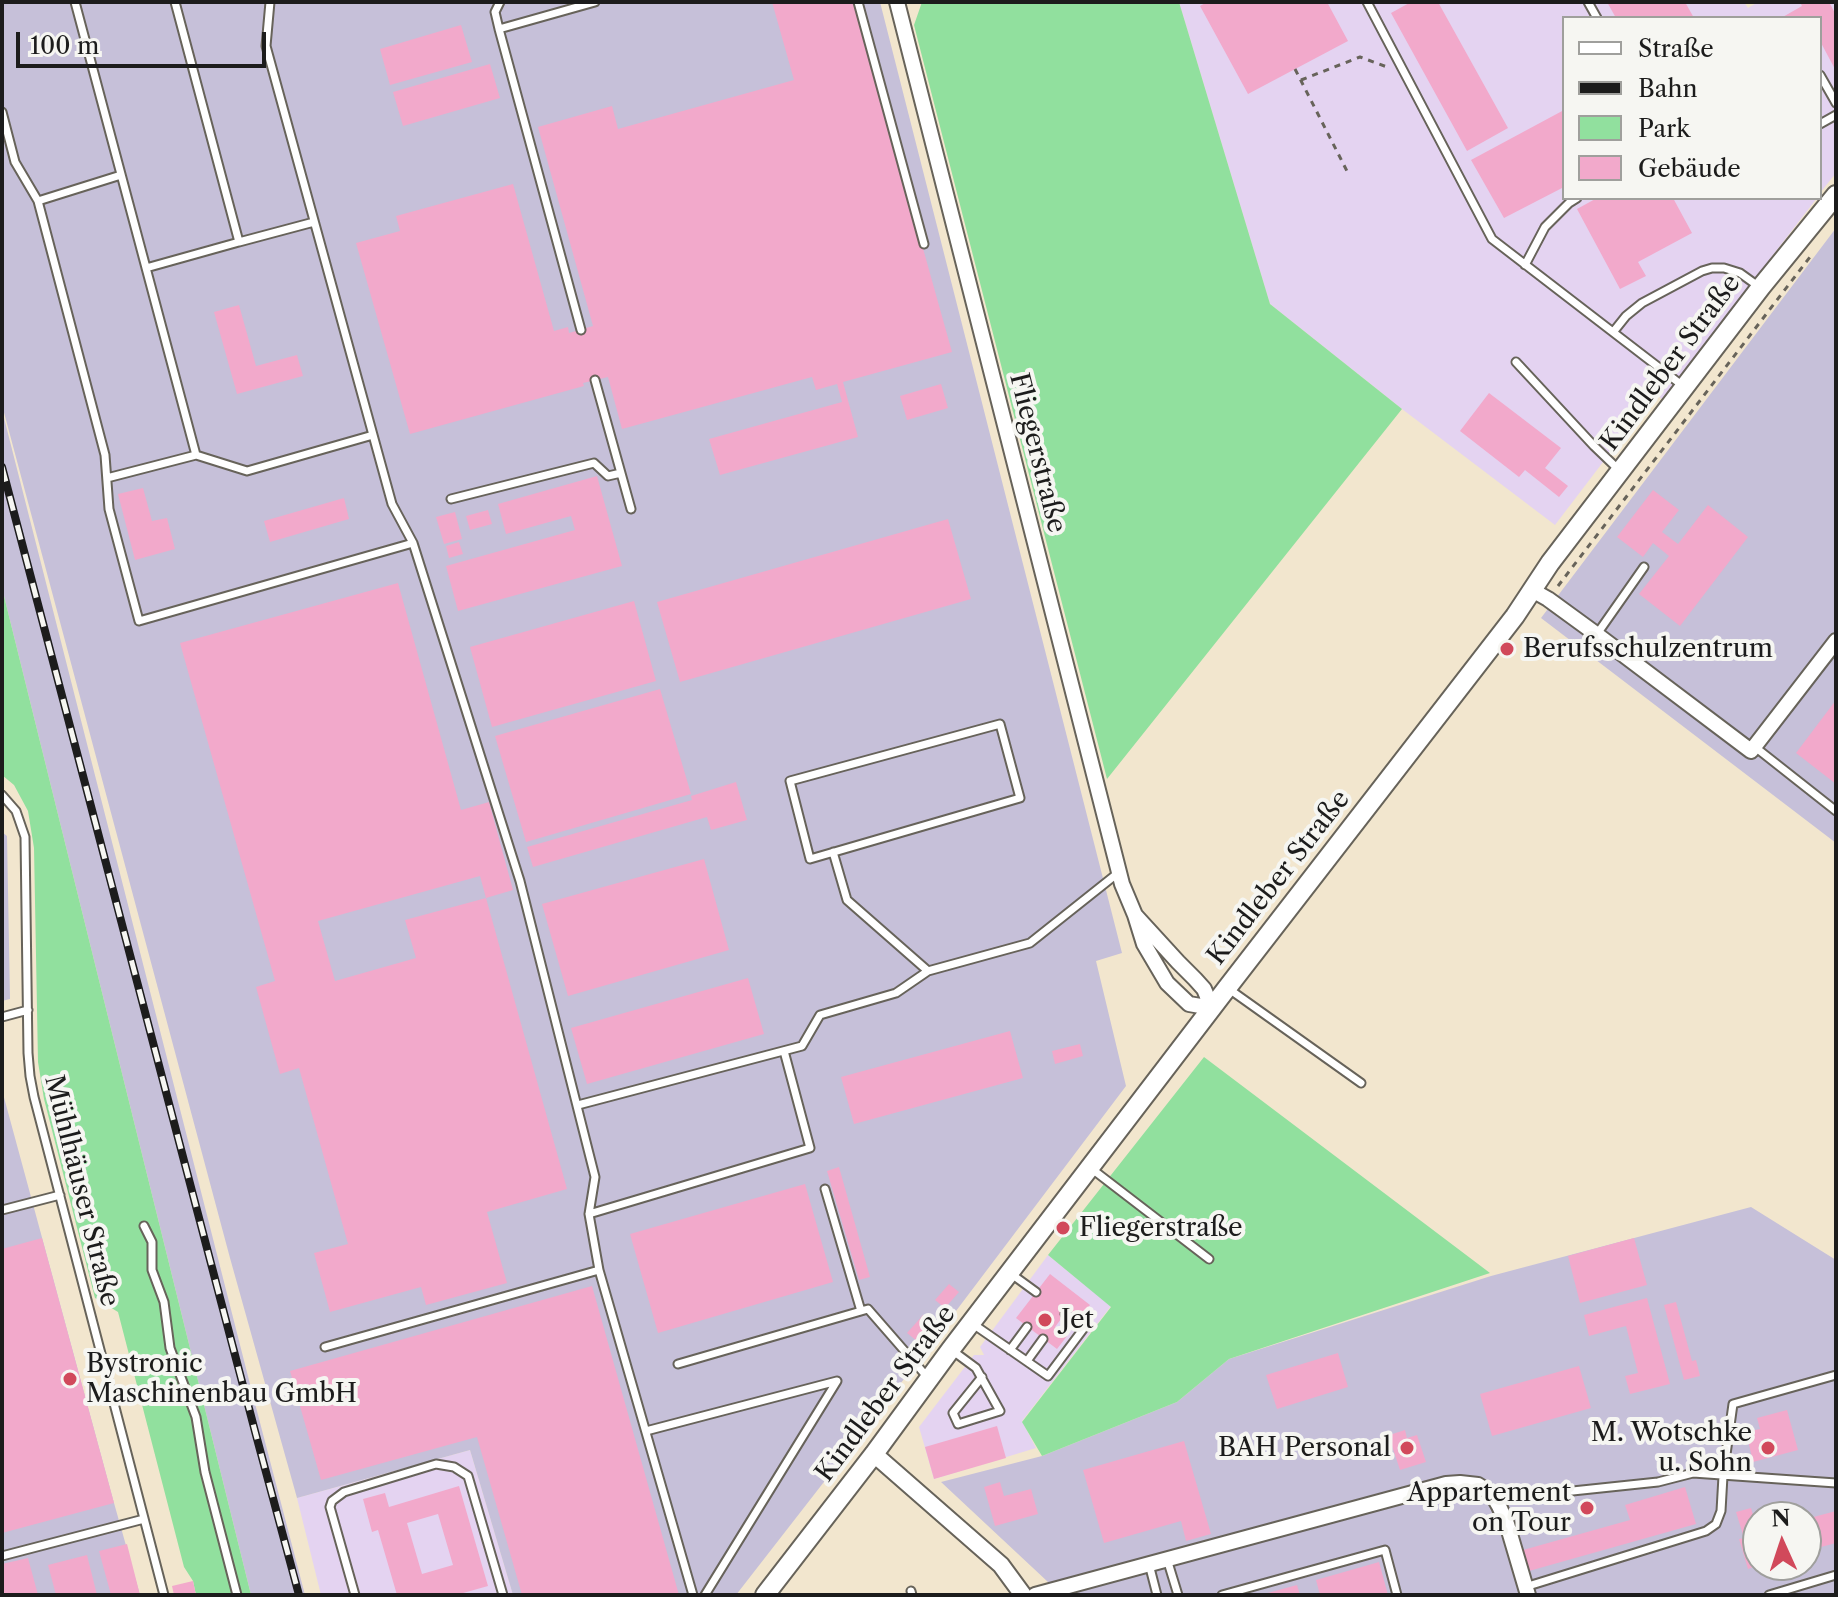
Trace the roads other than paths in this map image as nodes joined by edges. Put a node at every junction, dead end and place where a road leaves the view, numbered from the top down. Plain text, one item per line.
1 (75, 2) edge
2 (175, 2) edge
3 (270, 2) edge
4 (500, 2) edge
5 (595, 2) edge
6 (858, 2) edge
7 (897, 2) edge
8 (1367, 2) edge
9 (499, 29) junction
10 (1822, 78) edge
11 (1836, 103) edge
12 (2, 112) edge
13 (121, 175) junction
14 (1836, 195) edge
15 (1574, 200) edge
16 (38, 201) junction
17 (314, 222) junction
18 (239, 242) junction
19 (924, 244) dead end
20 (1525, 265) junction
21 (146, 268) junction
22 (1761, 287) junction
23 (581, 330) dead end
24 (1614, 331) junction
25 (1516, 362) dead end
26 (595, 380) dead end
27 (1685, 387) junction
28 (373, 435) junction
29 (196, 455) junction
30 (1621, 471) junction
31 (621, 473) junction
32 (107, 478) junction
33 (451, 499) dead end
34 (631, 509) dead end
35 (413, 543) junction
36 (1644, 567) dead end
37 (1540, 594) junction
38 (1596, 634) junction
39 (1836, 641) edge
40 (1755, 747) junction
41 (2, 795) edge
42 (1836, 811) edge
43 (833, 852) junction
44 (1119, 872) junction
45 (1135, 915) junction
46 (928, 971) junction
47 (1227, 988) junction
48 (1212, 1008) junction
49 (28, 1010) junction
50 (2, 1017) edge
51 (784, 1051) junction
52 (1361, 1083) dead end
53 (578, 1105) junction
54 (1091, 1167) junction
55 (825, 1189) dead end
56 (60, 1195) junction
57 (2, 1210) edge
58 (589, 1214) junction
59 (144, 1226) dead end
60 (1209, 1259) dead end
61 (599, 1270) junction
62 (1010, 1273) junction
63 (1036, 1292) dead end
64 (861, 1311) junction
65 (1065, 1314) dead end
66 (972, 1323) junction
67 (1027, 1327) dead end
68 (1043, 1339) dead end
69 (325, 1347) dead end
70 (951, 1349) junction
71 (1010, 1350) junction
72 (1027, 1361) junction
73 (678, 1364) dead end
74 (1836, 1375) edge
75 (982, 1377) junction
76 (929, 1379) junction
77 (646, 1431) junction
78 (874, 1454) junction
79 (1723, 1476) junction
80 (1836, 1483) edge
81 (1492, 1494) junction
82 (144, 1519) junction
83 (2, 1556) edge
84 (1167, 1559) junction
85 (1149, 1564) junction
86 (1836, 1575) edge
87 (1527, 1591) edge
88 (164, 1595) edge
89 (237, 1595) edge
90 (355, 1595) edge
91 (503, 1595) edge
92 (693, 1595) edge
93 (705, 1595) edge
94 (765, 1595) edge
95 (1023, 1595) edge
96 (1035, 1595) edge
97 (1157, 1595) edge
98 (1178, 1595) edge
99 (1222, 1595) edge
100 (1397, 1595) edge
101 (1769, 1595) edge

1 - 13 lane
2 - 18 lane
3 - 17 lane
4 - 9 lane
5 - 9 lane
6 - 19 lane
7 - 44 street, Fliegerstraße
8 - 20 lane
9 - 23 lane
10 - 11 lane
12 - 16 lane
13 - 16 lane
13 - 21 lane
14 - 22 main road, Kindleber Straße
15 - 20 lane
16 - 32 lane
17 - 18 lane
17 - 28 lane
18 - 21 lane
20 - 24 lane
21 - 29 lane
22 - 24 lane
22 - 27 main road, Kindleber Straße
24 - 27 lane
25 - 30 lane
26 - 31 lane
27 - 30 main road, Kindleber Straße
28 - 29 lane
28 - 35 lane
29 - 32 lane
30 - 37 main road, Kindleber Straße
31 - 33 lane
31 - 34 lane
32 - 35 lane
35 - 53 lane
36 - 38 lane
37 - 38 street
37 - 47 main road, Kindleber Straße
38 - 40 street
39 - 40 street
40 - 42 lane
41 - 49 lane, Mühlhäuser Straße
43 - 43 lane
43 - 46 lane
44 - 45 street, Fliegerstraße
44 - 46 lane
45 - 48 street, Fliegerstraße
45 - 48 street, Fliegerstraße
46 - 51 lane
47 - 48 main road, Kindleber Straße
47 - 52 lane
48 - 54 main road, Kindleber Straße
49 - 50 lane
49 - 56 lane, Mühlhäuser Straße
51 - 53 lane
51 - 58 lane
53 - 58 lane
54 - 60 lane
54 - 62 main road, Kindleber Straße
55 - 64 lane
56 - 57 lane
56 - 82 lane, Mühlhäuser Straße
58 - 61 lane
59 - 89 lane
61 - 69 lane
61 - 77 lane
62 - 63 lane
62 - 66 main road, Kindleber Straße
64 - 73 lane
64 - 76 lane
65 - 72 lane
66 - 70 main road, Kindleber Straße
66 - 71 lane
67 - 71 lane
68 - 72 lane
70 - 75 lane
70 - 76 main road, Kindleber Straße
71 - 72 lane
74 - 79 lane
75 - 75 lane
76 - 78 main road, Kindleber Straße
77 - 92 lane
77 - 93 lane
78 - 94 main road, Kindleber Straße
78 - 95 street
79 - 80 lane
79 - 81 lane
79 - 87 lane
81 - 84 street
81 - 87 street
82 - 83 lane
82 - 88 lane, Mühlhäuser Straße
84 - 85 street
84 - 98 lane
85 - 96 street
85 - 97 lane
86 - 101 lane
90 - 91 lane
99 - 100 lane

